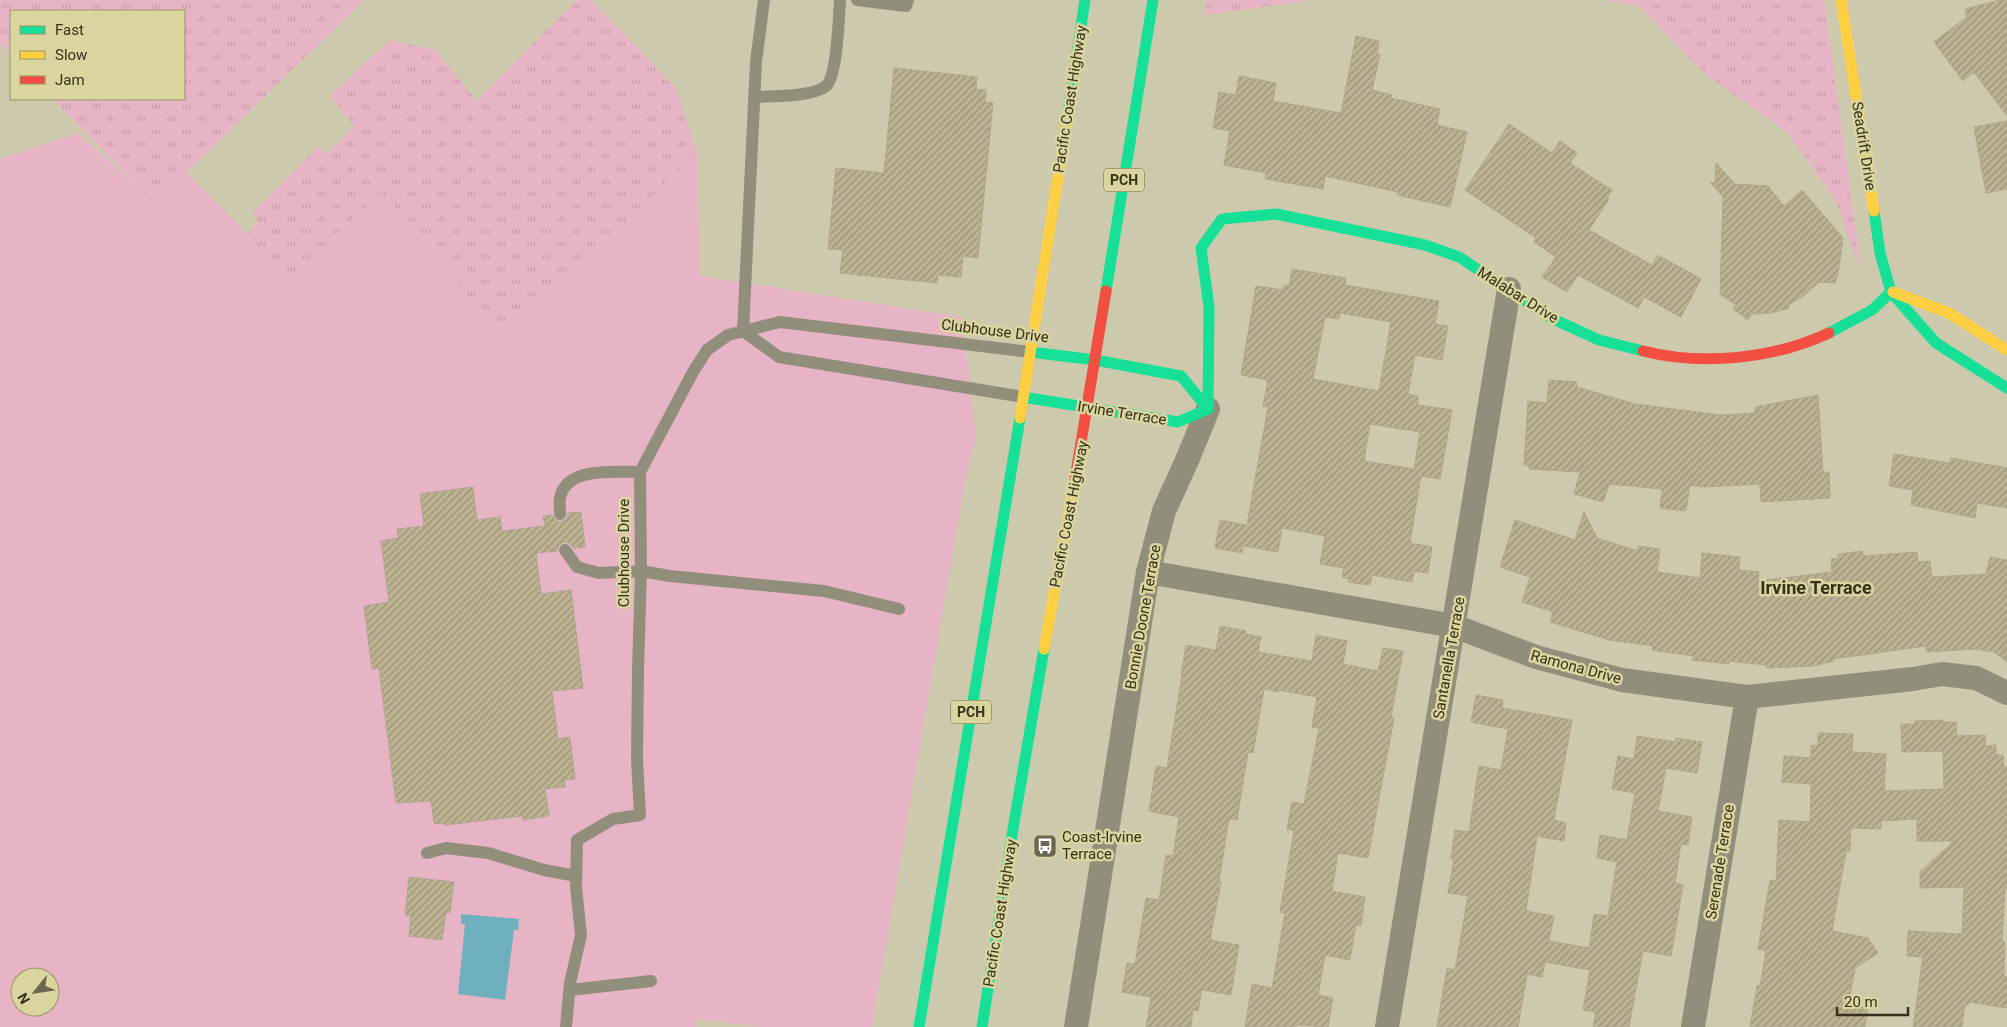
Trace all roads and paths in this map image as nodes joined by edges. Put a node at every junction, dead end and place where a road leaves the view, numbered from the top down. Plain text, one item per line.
1 (764, 0) edge
2 (840, 0) edge
3 (857, 0) edge
4 (908, 0) edge
5 (1085, 0) edge
6 (1153, 0) edge
7 (1841, 0) edge
8 (755, 97) junction
9 (1222, 219) joint
10 (1509, 289) junction
11 (1891, 292) junction
12 (743, 331) junction
13 (2007, 350) edge
14 (1030, 352) junction
15 (1095, 360) junction
16 (2007, 388) edge
17 (1023, 397) junction
18 (1088, 407) junction
19 (1208, 409) junction
20 (640, 472) junction
21 (560, 514) dead end
22 (565, 550) dead end
23 (642, 571) junction
24 (1148, 572) junction
25 (899, 609) dead end
26 (1454, 626) junction
27 (2007, 693) edge
28 (1747, 697) junction
29 (427, 853) dead end
30 (576, 876) junction
31 (651, 981) dead end
32 (570, 990) junction
33 (566, 1027) edge
34 (919, 1027) edge
35 (982, 1027) edge
36 (1076, 1027) edge
37 (1386, 1027) edge
38 (1693, 1027) edge

1 - 8 lane
2 - 8 lane
3 - 4 lane
5 - 14 main road, Pacific Coast Highway / PCH
6 - 15 main road, Pacific Coast Highway / PCH
7 - 11 main road, Seadrift Drive
8 - 12 lane
9 - 10 main road, Malabar Drive
9 - 19 main road, Bonnie Doone Terrace
10 - 11 main road, Malabar Drive
10 - 26 street, Santanella Terrace
11 - 13 main road
11 - 16 main road
12 - 14 lane, Clubhouse Drive
12 - 17 lane
12 - 20 lane, Clubhouse Drive
14 - 15 main road, Clubhouse Drive
14 - 17 main road, Pacific Coast Highway / PCH
15 - 18 main road, Pacific Coast Highway / PCH
15 - 19 main road
17 - 18 main road, Irvine Terrace
17 - 34 main road, Pacific Coast Highway / PCH
18 - 19 main road, Irvine Terrace
18 - 35 main road, Pacific Coast Highway / PCH
19 - 24 street, Bonnie Doone Terrace
20 - 21 lane
20 - 23 lane, Clubhouse Drive
22 - 23 lane
23 - 25 lane
23 - 30 lane, Clubhouse Drive
24 - 26 street, Ramona Drive
24 - 36 street, Bonnie Doone Terrace
26 - 28 street, Ramona Drive
26 - 37 street, Santanella Terrace
27 - 28 street, Ramona Drive
28 - 38 street, Serenade Terrace
29 - 30 lane
30 - 32 lane
31 - 32 lane
32 - 33 lane

